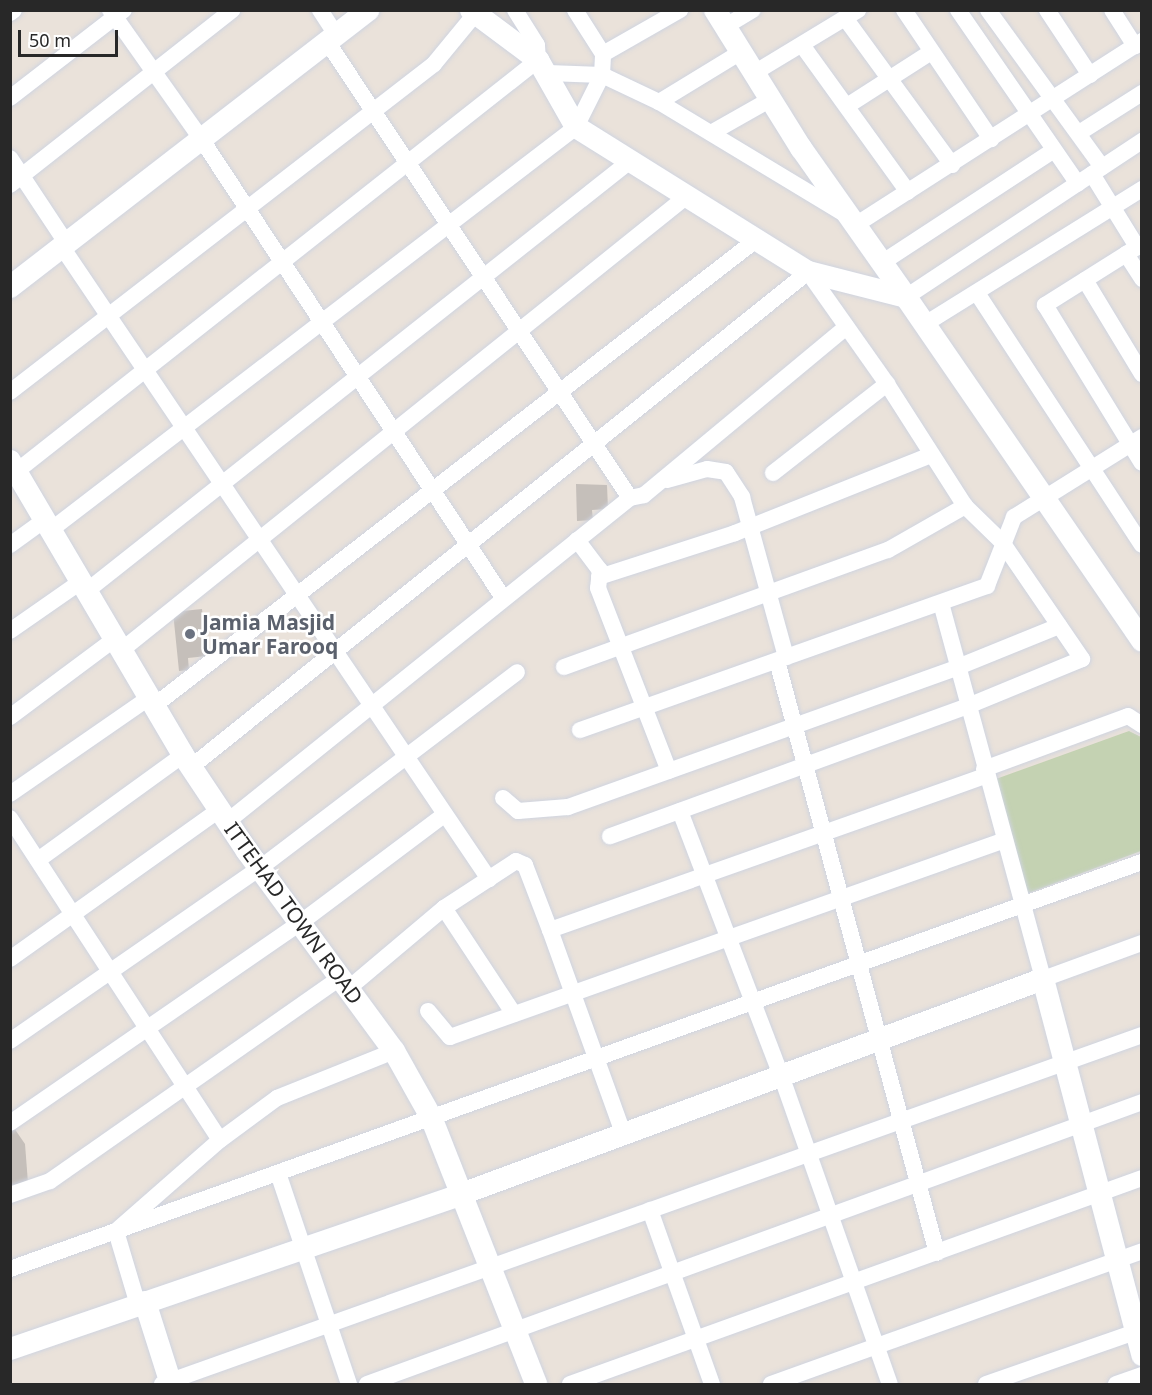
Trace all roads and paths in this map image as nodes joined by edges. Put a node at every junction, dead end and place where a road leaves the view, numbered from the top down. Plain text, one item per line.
1 (14, 10) edge
2 (232, 10) edge
3 (320, 10) edge
4 (369, 10) edge
5 (515, 10) edge
6 (680, 10) edge
7 (753, 10) edge
8 (904, 10) edge
9 (958, 10) edge
10 (988, 10) edge
11 (1047, 10) edge
12 (1112, 10) edge
13 (575, 11) edge
14 (473, 12) edge
15 (116, 13) edge
16 (10, 14) edge
17 (851, 14) edge
18 (721, 18) edge
19 (332, 40) junction
20 (1138, 44) edge
21 (802, 45) junction
22 (741, 52) junction
23 (931, 52) junction
24 (603, 54) junction
25 (543, 67) junction
26 (154, 72) junction
27 (754, 73) junction
28 (602, 75) junction
29 (1090, 75) junction
30 (889, 79) junction
31 (1142, 93) edge
32 (10, 98) edge
33 (771, 99) junction
34 (1055, 99) junction
35 (659, 102) junction
36 (847, 106) junction
37 (373, 111) junction
38 (1030, 115) junction
39 (576, 127) junction
40 (711, 133) junction
41 (1079, 133) junction
42 (991, 139) junction
43 (202, 140) junction
44 (1142, 141) edge
45 (1054, 150) junction
46 (10, 158) edge
47 (630, 161) junction
48 (408, 165) junction
49 (952, 165) junction
50 (1091, 175) junction
51 (16, 180) edge
52 (1142, 189) edge
53 (908, 192) junction
54 (687, 196) junction
55 (1113, 207) junction
56 (247, 209) junction
57 (855, 221) junction
58 (448, 224) junction
59 (756, 240) junction
60 (65, 246) junction
61 (1135, 249) edge
62 (883, 262) junction
63 (283, 264) junction
64 (808, 272) junction
65 (483, 277) junction
66 (1142, 279) edge
67 (1085, 280) junction
68 (10, 288) edge
69 (977, 293) junction
70 (906, 297) junction
71 (109, 316) junction
72 (322, 322) junction
73 (925, 324) junction
74 (846, 327) junction
75 (519, 331) junction
76 (146, 371) junction
77 (1142, 374) edge
78 (357, 377) junction
79 (887, 384) junction
80 (560, 391) junction
81 (10, 392) edge
82 (184, 428) junction
83 (394, 432) junction
84 (1136, 441) edge
85 (594, 443) junction
86 (931, 455) junction
87 (1142, 463) edge
88 (14, 466) edge
89 (1092, 468) junction
90 (773, 473) dead end
91 (659, 483) junction
92 (222, 484) junction
93 (432, 490) junction
94 (630, 498) junction
95 (1042, 499) junction
96 (965, 506) junction
97 (49, 524) junction
98 (748, 528) junction
99 (260, 539) junction
100 (577, 540) junction
101 (1002, 542) junction
102 (10, 545) edge
103 (468, 545) junction
104 (1142, 545) edge
105 (599, 577) junction
106 (85, 585) junction
107 (769, 593) junction
108 (297, 595) junction
109 (504, 599) junction
110 (941, 603) junction
111 (1059, 626) junction
112 (10, 631) edge
113 (1142, 641) edge
114 (120, 643) junction
115 (621, 647) junction
116 (335, 651) junction
117 (781, 659) junction
118 (564, 667) dead end
119 (958, 667) junction
120 (517, 672) dead end
121 (153, 701) junction
122 (372, 706) junction
123 (968, 706) junction
124 (644, 707) junction
125 (10, 717) edge
126 (794, 725) junction
127 (1142, 725) edge
128 (580, 730) dead end
129 (408, 759) junction
130 (187, 761) junction
131 (805, 765) junction
132 (669, 771) junction
133 (985, 772) junction
134 (10, 794) edge
135 (503, 798) dead end
136 (680, 811) junction
137 (445, 814) junction
138 (224, 815) junction
139 (10, 818) edge
140 (824, 833) junction
141 (610, 836) dead end
142 (1005, 840) junction
143 (38, 860) junction
144 (1142, 862) edge
145 (260, 868) junction
146 (705, 875) junction
147 (489, 879) junction
148 (842, 899) junction
149 (1023, 906) junction
150 (444, 908) junction
151 (74, 915) junction
152 (300, 923) junction
153 (550, 930) junction
154 (729, 938) junction
155 (1142, 943) edge
156 (10, 959) edge
157 (860, 964) junction
158 (110, 972) junction
159 (1043, 979) junction
160 (345, 983) junction
161 (573, 992) junction
162 (753, 1002) junction
163 (428, 1011) dead end
164 (514, 1014) junction
165 (148, 1029) junction
166 (1142, 1035) edge
167 (10, 1041) edge
168 (880, 1041) junction
169 (394, 1051) junction
170 (596, 1058) junction
171 (1065, 1063) junction
172 (782, 1078) junction
173 (184, 1085) junction
174 (1142, 1102) edge
175 (430, 1117) junction
176 (902, 1121) junction
177 (10, 1123) edge
178 (1081, 1125) junction
179 (624, 1136) junction
180 (220, 1140) junction
181 (809, 1154) junction
182 (278, 1173) junction
183 (1142, 1178) edge
184 (919, 1184) junction
185 (10, 1195) edge
186 (459, 1195) junction
187 (1099, 1195) junction
188 (650, 1210) junction
189 (831, 1216) junction
190 (116, 1231) junction
191 (302, 1250) junction
192 (1142, 1251) edge
193 (937, 1253) junction
194 (1115, 1261) junction
195 (489, 1268) junction
196 (10, 1269) edge
197 (673, 1274) junction
198 (854, 1282) junction
199 (142, 1303) junction
200 (329, 1325) junction
201 (1137, 1329) edge
202 (515, 1332) junction
203 (696, 1339) junction
204 (877, 1347) junction
205 (10, 1348) edge
206 (1142, 1355) edge
207 (1142, 1376) edge
208 (167, 1383) edge
209 (350, 1384) edge
210 (367, 1384) edge
211 (536, 1384) edge
212 (570, 1384) edge
213 (712, 1384) edge
214 (771, 1384) edge
215 (890, 1384) edge
216 (986, 1384) edge
217 (1116, 1384) edge

1 - 16 street
2 - 26 street
3 - 19 street
4 - 19 street
5 - 25 street
6 - 24 street
7 - 18 street
8 - 23 street
9 - 38 street
10 - 34 street
11 - 29 street
12 - 20 street
13 - 24 street
14 - 25 street
14 - 37 street
15 - 26 street
15 - 32 street
17 - 21 street
17 - 30 street
18 - 22 street
19 - 37 street
19 - 43 street
20 - 29 street
21 - 27 street
21 - 36 street
22 - 27 street
22 - 35 street
23 - 30 street
23 - 42 street
24 - 28 street
25 - 28 street
25 - 39 street
25 - 48 street
26 - 43 street
26 - 51 street
27 - 33 street
28 - 35 street
28 - 39 street
29 - 34 street
30 - 36 street
30 - 49 street
31 - 41 street
33 - 40 street
33 - 57 street
34 - 38 street
34 - 41 street
35 - 40 street
36 - 53 street
37 - 48 street
37 - 56 street
38 - 42 street
38 - 45 street
39 - 47 street
39 - 58 street
40 - 57 street
41 - 50 street
42 - 49 street
43 - 56 street
43 - 60 street
44 - 50 street
45 - 50 street
45 - 62 street
46 - 51 street
47 - 54 street
47 - 65 street
48 - 58 street
48 - 63 street
49 - 53 street
50 - 55 street
50 - 70 street
51 - 60 street
52 - 55 street
53 - 57 street
54 - 59 street
54 - 75 street
55 - 61 street
55 - 69 street
56 - 63 street
56 - 71 street
57 - 62 street
58 - 65 street
58 - 72 street
59 - 64 street
59 - 80 street
60 - 68 street
60 - 71 street
61 - 66 street
61 - 67 street
62 - 70 street
63 - 72 street
63 - 76 street
64 - 70 street
64 - 74 street
64 - 85 street
65 - 75 street
65 - 78 street
67 - 77 street
67 - 84 street
69 - 73 street
69 - 89 street
70 - 73 street
71 - 76 street
71 - 81 street
72 - 78 street
72 - 82 street
73 - 95 street
74 - 79 street
74 - 91 street
75 - 80 street
75 - 83 street
76 - 82 street
76 - 88 street
78 - 83 street
78 - 92 street
79 - 86 street
79 - 90 street
80 - 85 street
80 - 93 street
82 - 92 street
82 - 97 street
83 - 93 street
83 - 99 street
84 - 87 street
84 - 89 street
85 - 94 street
85 - 103 street
86 - 96 street
86 - 98 street
88 - 97 street, ITTEHAD TOWN ROAD
89 - 95 street
89 - 104 street
91 - 94 street
91 - 98 street
92 - 99 street
92 - 106 street
93 - 103 street
93 - 108 street
94 - 100 street
95 - 101 street
95 - 113 street
96 - 101 street
96 - 107 street
97 - 102 street
97 - 106 street, ITTEHAD TOWN ROAD
98 - 105 street
98 - 107 street
99 - 108 street
99 - 114 street
100 - 105 street
100 - 109 street
101 - 110 street
101 - 111 street
103 - 109 street
103 - 116 street
105 - 115 street
106 - 112 street
106 - 114 street, ITTEHAD TOWN ROAD
107 - 115 street
107 - 117 street
108 - 116 street
108 - 121 street
109 - 122 street
110 - 117 street
110 - 119 street
111 - 119 street
111 - 123 street
114 - 121 street, ITTEHAD TOWN ROAD
114 - 125 street
115 - 118 street
115 - 124 street
116 - 122 street
116 - 130 street
117 - 124 street
117 - 126 street
119 - 123 street
119 - 126 street
120 - 129 street
121 - 130 street, ITTEHAD TOWN ROAD
121 - 134 street
122 - 129 street
122 - 138 street
123 - 131 street
123 - 133 street
124 - 128 street
124 - 132 street
126 - 131 street
126 - 132 street
127 - 133 street
129 - 137 street
129 - 145 street
130 - 138 street, ITTEHAD TOWN ROAD
130 - 143 street
131 - 136 street
131 - 140 street
132 - 135 street
133 - 140 street
133 - 142 street
136 - 141 street
136 - 146 street
137 - 147 street
137 - 152 street
138 - 145 street, ITTEHAD TOWN ROAD
138 - 151 street
139 - 143 street
140 - 146 street
140 - 148 street
142 - 148 street
142 - 149 street
143 - 151 street
144 - 149 street
145 - 152 street, ITTEHAD TOWN ROAD
145 - 158 street
146 - 153 street
146 - 154 street
147 - 150 street
147 - 153 street
148 - 154 street
148 - 157 street
149 - 157 street
149 - 159 street
150 - 160 street
150 - 164 street
151 - 156 street
151 - 158 street
152 - 160 street, ITTEHAD TOWN ROAD
152 - 165 street
153 - 161 street
154 - 161 street
154 - 162 street
155 - 159 street
157 - 162 street
157 - 168 street
158 - 165 street
158 - 167 street
159 - 168 street
159 - 171 street
160 - 169 street, ITTEHAD TOWN ROAD
160 - 173 street
161 - 164 street
161 - 170 street
162 - 170 street
162 - 172 street
163 - 164 street
165 - 173 street
165 - 177 street
166 - 171 street
168 - 172 street
168 - 176 street
169 - 175 street, ITTEHAD TOWN ROAD
169 - 180 street
170 - 175 street
170 - 179 street
171 - 176 street
171 - 178 street
172 - 179 street
172 - 181 street
173 - 180 street
173 - 185 street
174 - 178 street
175 - 182 street
175 - 186 street, ITTEHAD TOWN ROAD
176 - 181 street
176 - 184 street
178 - 184 street
178 - 187 street
179 - 186 street
180 - 190 street
181 - 188 street
181 - 189 street
182 - 190 street
182 - 191 street
183 - 187 street
184 - 189 street
184 - 193 street
186 - 191 street
186 - 195 street, ITTEHAD TOWN ROAD
187 - 193 street
187 - 194 street
188 - 195 street
188 - 197 street
189 - 197 street
189 - 198 street
190 - 196 street
190 - 199 street
191 - 199 street
191 - 200 street
192 - 194 street
193 - 198 street
194 - 201 street
194 - 204 street
195 - 200 street
195 - 202 street, ITTEHAD TOWN ROAD
197 - 202 street
197 - 203 street
198 - 203 street
198 - 204 street
199 - 205 street
199 - 208 street
200 - 208 street
200 - 209 street
201 - 206 street
201 - 216 street
202 - 210 street
202 - 211 street, ITTEHAD TOWN ROAD
203 - 212 street
203 - 213 street
204 - 214 street
204 - 215 street
207 - 217 street

